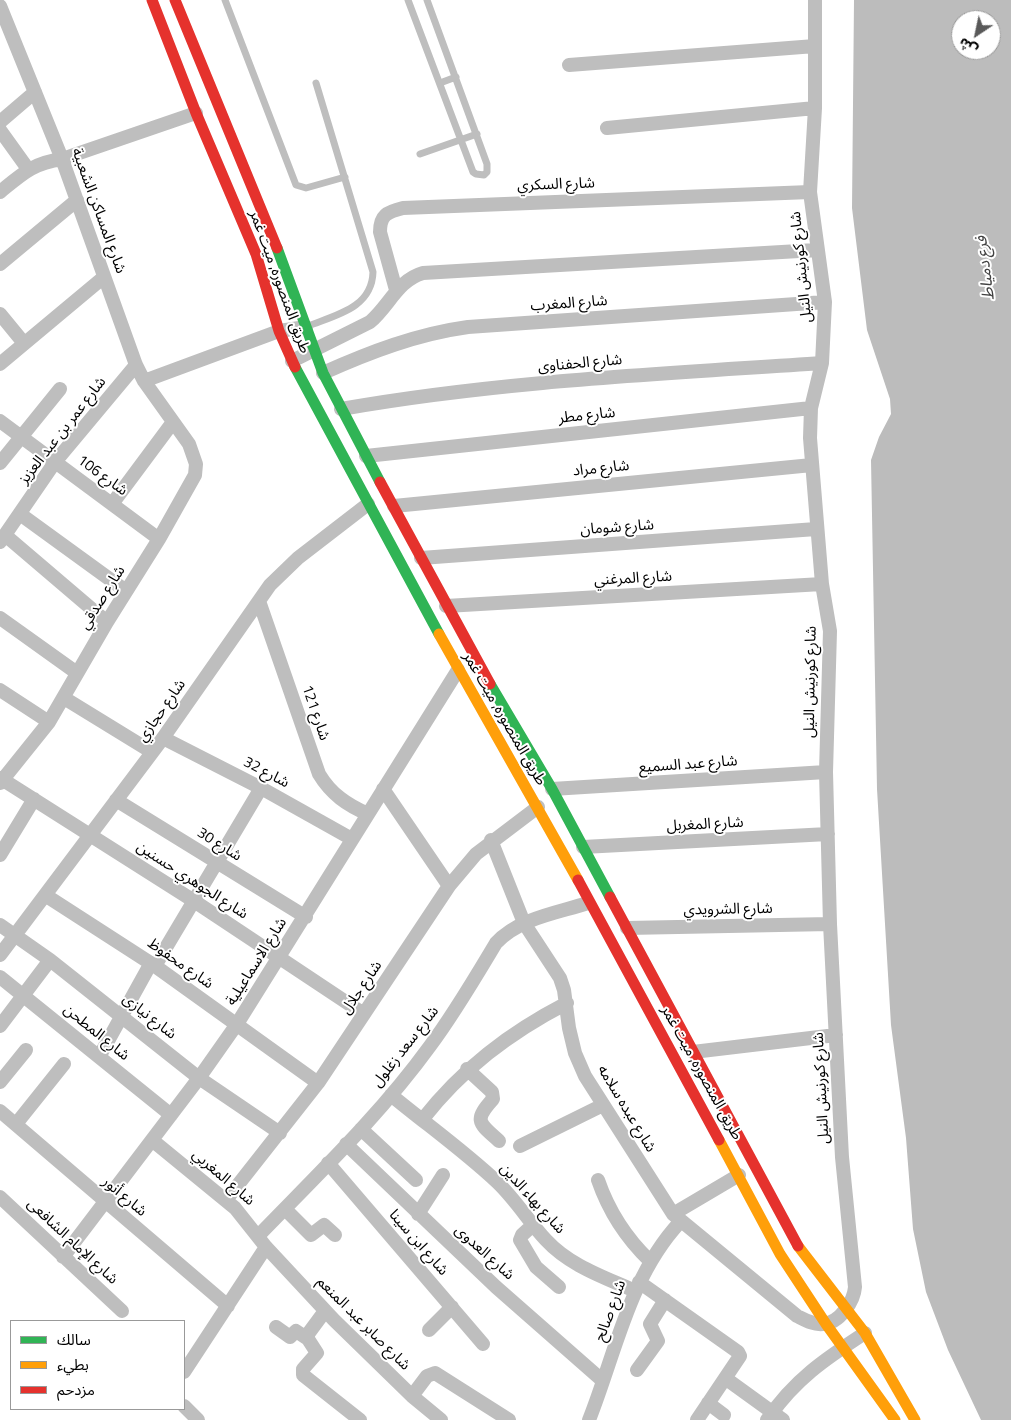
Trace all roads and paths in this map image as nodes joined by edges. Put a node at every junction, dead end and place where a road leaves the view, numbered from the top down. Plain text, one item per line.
1 (152, 0) edge
2 (175, 0) edge
3 (225, 0) edge
4 (408, 0) edge
5 (426, 0) edge
6 (815, 0) edge
7 (0, 6) edge
8 (4, 27) edge
9 (815, 46) junction
10 (569, 66) dead end
11 (456, 77) junction
12 (316, 83) dead end
13 (440, 83) junction
14 (35, 92) junction
15 (815, 108) junction
16 (196, 113) junction
17 (0, 122) edge
18 (607, 128) dead end
19 (0, 130) edge
20 (477, 134) junction
21 (461, 140) junction
22 (420, 154) dead end
23 (62, 159) junction
24 (28, 169) junction
25 (345, 177) junction
26 (0, 192) edge
27 (810, 192) junction
28 (77, 200) junction
29 (816, 250) junction
30 (0, 264) edge
31 (104, 277) junction
32 (396, 290) junction
33 (825, 302) junction
34 (0, 314) edge
35 (306, 327) junction
36 (279, 331) junction
37 (24, 342) junction
38 (315, 351) junction
39 (292, 361) junction
40 (822, 363) junction
41 (0, 364) edge
42 (136, 365) junction
43 (323, 373) junction
44 (144, 381) junction
45 (60, 388) dead end
46 (811, 408) junction
47 (341, 409) junction
48 (0, 421) edge
49 (173, 422) junction
50 (21, 436) junction
51 (366, 456) junction
52 (55, 462) junction
53 (0, 463) edge
54 (812, 465) junction
55 (112, 504) junction
56 (368, 504) junction
57 (394, 506) junction
58 (20, 514) junction
59 (816, 529) junction
60 (3, 538) edge
61 (160, 539) junction
62 (421, 558) junction
63 (822, 584) junction
64 (126, 591) junction
65 (259, 601) junction
66 (446, 606) junction
67 (0, 618) edge
68 (107, 622) junction
69 (458, 670) junction
70 (77, 673) junction
71 (0, 690) edge
72 (64, 698) junction
73 (49, 722) junction
74 (163, 738) junction
75 (152, 752) junction
76 (826, 772) junction
77 (1, 780) edge
78 (261, 788) junction
79 (552, 789) junction
80 (383, 790) junction
81 (34, 799) junction
82 (116, 800) junction
83 (538, 807) junction
84 (368, 814) junction
85 (90, 834) junction
86 (828, 834) junction
87 (352, 839) junction
88 (491, 840) junction
89 (583, 848) junction
90 (0, 855) edge
91 (217, 862) junction
92 (449, 886) junction
93 (45, 895) junction
94 (194, 901) junction
95 (588, 903) junction
96 (306, 916) junction
97 (524, 923) junction
98 (830, 924) junction
99 (0, 925) edge
100 (627, 928) junction
101 (15, 935) junction
102 (0, 955) edge
103 (280, 958) junction
104 (50, 960) junction
105 (153, 964) junction
106 (0, 977) edge
107 (23, 996) junction
108 (567, 1003) junction
109 (364, 1014) junction
110 (121, 1016) junction
111 (237, 1024) junction
112 (0, 1026) edge
113 (836, 1035) junction
114 (26, 1050) dead end
115 (692, 1052) junction
116 (99, 1056) junction
117 (64, 1064) dead end
118 (468, 1069) junction
119 (199, 1078) junction
120 (0, 1082) edge
121 (318, 1083) junction
122 (391, 1095) junction
123 (603, 1105) junction
124 (0, 1111) edge
125 (171, 1115) junction
126 (422, 1120) junction
127 (16, 1124) junction
128 (361, 1129) junction
129 (280, 1134) junction
130 (152, 1140) junction
131 (499, 1141) dead end
132 (346, 1144) junction
133 (520, 1146) dead end
134 (328, 1163) junction
135 (443, 1175) dead end
136 (739, 1175) junction
137 (416, 1180) dead end
138 (598, 1180) dead end
139 (0, 1197) edge
140 (226, 1200) junction
141 (105, 1202) junction
142 (285, 1209) junction
143 (418, 1214) junction
144 (676, 1218) junction
145 (534, 1224) junction
146 (335, 1235) dead end
147 (262, 1241) junction
148 (63, 1257) junction
149 (650, 1261) junction
150 (637, 1286) junction
151 (559, 1287) dead end
152 (665, 1300) junction
153 (228, 1306) junction
154 (452, 1307) junction
155 (847, 1309) junction
156 (326, 1311) junction
157 (122, 1312) dead end
158 (826, 1324) junction
159 (276, 1327) dead end
160 (429, 1330) dead end
161 (865, 1333) junction
162 (308, 1340) junction
163 (483, 1344) dead end
164 (844, 1347) junction
165 (185, 1370) edge
166 (637, 1370) dead end
167 (725, 1378) junction
168 (603, 1381) junction
169 (412, 1396) junction
170 (708, 1403) junction
171 (185, 1407) edge
172 (724, 1415) dead end
173 (774, 1417) edge
174 (198, 1420) edge
175 (360, 1420) edge
176 (441, 1420) edge
177 (509, 1420) edge
178 (589, 1420) edge
179 (697, 1420) edge
180 (895, 1420) edge
181 (915, 1420) edge

1 - 16 main road, طريق المنصوره, ميت غمر
2 - 35 main road, طريق المنصوره, ميت غمر
3 - 25 lane
4 - 13 lane
5 - 11 lane
6 - 9 street, شارع كورنيش النيل
7 - 8 street, شارع المساكن الشعبية
8 - 14 street, شارع المساكن الشعبية
9 - 10 street
9 - 15 street, شارع كورنيش النيل
11 - 13 lane
11 - 20 lane
12 - 25 lane
13 - 21 lane
14 - 17 street
14 - 23 street, شارع المساكن الشعبية
15 - 18 street
15 - 27 street, شارع كورنيش النيل
16 - 23 street
16 - 36 main road, طريق المنصوره, ميت غمر
19 - 24 street
20 - 21 lane
20 - 21 lane
21 - 22 lane
23 - 24 street
23 - 28 street, شارع المساكن الشعبية
24 - 26 street
25 - 35 lane
27 - 29 street, شارع كورنيش النيل
27 - 32 street, شارع السكري
28 - 30 street
28 - 31 street, شارع المساكن الشعبية
29 - 32 street
29 - 33 street, شارع كورنيش النيل
31 - 37 street
31 - 42 street, شارع المساكن الشعبية
32 - 38 street
33 - 40 street, شارع كورنيش النيل
33 - 43 street, شارع المغرب
34 - 37 street
35 - 36 street
35 - 38 main road, طريق المنصوره, ميت غمر
36 - 39 main road, طريق المنصوره, ميت غمر
36 - 44 street
37 - 41 street
38 - 39 street
38 - 43 main road, طريق المنصوره, ميت غمر
39 - 56 main road, طريق المنصوره, ميت غمر
40 - 46 street, شارع كورنيش النيل
40 - 47 street, شارع الحفناوى
42 - 44 street, شارع المساكن الشعبية
42 - 52 street, شارع عمر بن عبد العزيز
43 - 47 main road, طريق المنصوره, ميت غمر
44 - 49 street, شارع المساكن الشعبية
45 - 50 street
46 - 51 street, شارع مطر
46 - 54 street, شارع كورنيش النيل
47 - 51 main road, طريق المنصوره, ميت غمر
48 - 50 street, شارع 106
49 - 55 street
49 - 61 street, شارع صدقي
50 - 52 street, شارع 106
50 - 53 street
51 - 57 main road, طريق المنصوره, ميت غمر
52 - 55 street, شارع 106
52 - 58 street, شارع عمر بن عبد العزيز
54 - 57 street, شارع مراد
54 - 59 street, شارع كورنيش النيل
55 - 61 street, شارع 106
56 - 65 street, شارع حجازي
56 - 69 main road, طريق المنصوره, ميت غمر
57 - 62 main road, طريق المنصوره, ميت غمر
58 - 60 street, شارع عمر بن عبد العزيز
58 - 64 street
59 - 62 street, شارع شومان
59 - 63 street, شارع كورنيش النيل
60 - 68 street
61 - 64 street, شارع صدقي
62 - 66 main road, طريق المنصوره, ميت غمر
63 - 66 street, شارع المرغني
63 - 76 street, شارع كورنيش النيل
64 - 68 street, شارع صدقي
65 - 74 street, شارع حجازي
65 - 84 street, شارع 121
66 - 79 main road, طريق المنصوره, ميت غمر
67 - 70 street
68 - 70 street, شارع صدقي
69 - 80 street, شارع الاسماعيلية
69 - 83 main road, طريق المنصوره, ميت غمر
70 - 72 street, شارع صدقي
71 - 73 street
72 - 73 street, شارع صدقي
72 - 75 street
73 - 77 street, شارع صدقي
74 - 75 street, شارع حجازي
74 - 78 street, شارع 32
75 - 82 street, شارع حجازي
76 - 79 street, شارع عبد السميع
76 - 86 street, شارع كورنيش النيل
77 - 81 street, شارع الجوهري حسنين
78 - 87 street, شارع 32
78 - 91 street
79 - 89 main road, طريق المنصوره, ميت غمر
80 - 84 street, شارع الاسماعيلية
80 - 92 street
81 - 85 street, شارع الجوهري حسنين
81 - 90 street
82 - 85 street, شارع حجازي
82 - 91 street, شارع 30
83 - 88 street, شارع جلال
83 - 95 main road, طريق المنصوره, ميت غمر
84 - 87 street, شارع الاسماعيلية
85 - 93 street, شارع حجازي
85 - 94 street, شارع الجوهري حسنين
86 - 89 street, شارع المغربل
86 - 98 street, شارع كورنيش النيل
87 - 96 street, شارع الاسماعيلية
88 - 92 street, شارع جلال
88 - 97 street, شارع عبده سلامه
89 - 100 main road, طريق المنصوره, ميت غمر
91 - 94 street
91 - 96 street, شارع 30
92 - 109 street, شارع جلال
93 - 101 street, شارع حجازي
93 - 105 street, شارع محفوظ
94 - 103 street, شارع الجوهري حسنين
94 - 105 street
95 - 97 street, شارع سعد زغلول
95 - 136 main road, طريق المنصوره, ميت غمر
96 - 103 street, شارع الاسماعيلية
97 - 108 street, شارع عبده سلامه
97 - 122 street, شارع سعد زغلول
98 - 100 street, شارع الشرويدي
98 - 113 street, شارع كورنيش النيل
99 - 101 street, شارع نيازى
100 - 115 main road, طريق المنصوره, ميت غمر
101 - 102 street, شارع حجازي
101 - 104 street, شارع نيازى
103 - 109 street, شارع الجوهري حسنين
103 - 111 street, شارع الاسماعيلية
104 - 107 street
104 - 110 street, شارع نيازى
105 - 110 street
105 - 111 street, شارع محفوظ
106 - 107 street, شارع المطحن
107 - 112 street
107 - 116 street, شارع المطحن
108 - 118 street
108 - 123 street, شارع عبده سلامه
109 - 121 street, شارع جلال
110 - 116 street
110 - 119 street, شارع نيازى
111 - 119 street, شارع الاسماعيلية
111 - 121 street, شارع محفوظ
113 - 115 street
113 - 155 street, شارع كورنيش النيل
114 - 120 street
115 - 155 main road, طريق المنصوره, ميت غمر
116 - 125 street, شارع المطحن
117 - 127 street
118 - 126 street
118 - 131 street
119 - 125 street, شارع الاسماعيلية
119 - 129 street, شارع نيازى
121 - 129 street, شارع جلال
122 - 126 street, شارع بهاء الدين
122 - 128 street, شارع سعد زغلول
123 - 133 street
123 - 144 street, شارع عبده سلامه
124 - 127 street, شارع أنور
125 - 130 street, شارع الاسماعيلية
126 - 145 street, شارع بهاء الدين
127 - 141 street, شارع أنور
128 - 132 street, شارع سعد زغلول
128 - 137 street
129 - 140 street, شارع جلال
130 - 140 street, شارع المغربي
130 - 141 street, شارع الاسماعيلية
132 - 134 street, شارع سعد زغلول
132 - 143 street, شارع العدوى
134 - 142 street, شارع سعد زغلول
134 - 154 street, شارع ابن سينا
135 - 143 street
136 - 144 street, شارع صالح
136 - 158 main road, طريق المنصوره, ميت غمر
138 - 149 street
139 - 148 street, شارع الإمام الشافعى
140 - 147 street, شارع المغربي
141 - 148 street, شارع الاسماعيلية
141 - 153 street, شارع أنور
142 - 146 street
142 - 147 street, شارع سعد زغلول
143 - 168 street, شارع العدوى
144 - 149 street, شارع صالح
144 - 158 street, شارع عبده سلامه
145 - 150 street, شارع بهاء الدين
145 - 151 street
147 - 153 street, شارع سعد زغلول
147 - 156 street, شارع صابر عبد المنعم
148 - 157 street, شارع الإمام الشافعى
149 - 150 street, شارع صالح
150 - 152 street, شارع بهاء الدين
150 - 168 street, شارع صالح
152 - 166 street
152 - 167 street, شارع بهاء الدين
153 - 165 street, شارع سعد زغلول
154 - 160 street
154 - 163 street, شارع ابن سينا
155 - 158 street
155 - 161 main road, طريق المنصوره, ميت غمر
156 - 162 street
156 - 169 street, شارع صابر عبد المنعم
158 - 164 main road, طريق المنصوره, ميت غمر
159 - 162 street
161 - 164 street
161 - 181 main road, طريق المنصوره, ميت غمر
162 - 175 street
164 - 173 street
164 - 180 main road, طريق المنصوره, ميت غمر
167 - 170 street
167 - 173 street
168 - 178 street, شارع صالح
169 - 176 street, شارع صابر عبد المنعم
169 - 177 street
170 - 172 street
170 - 179 street
171 - 174 street

